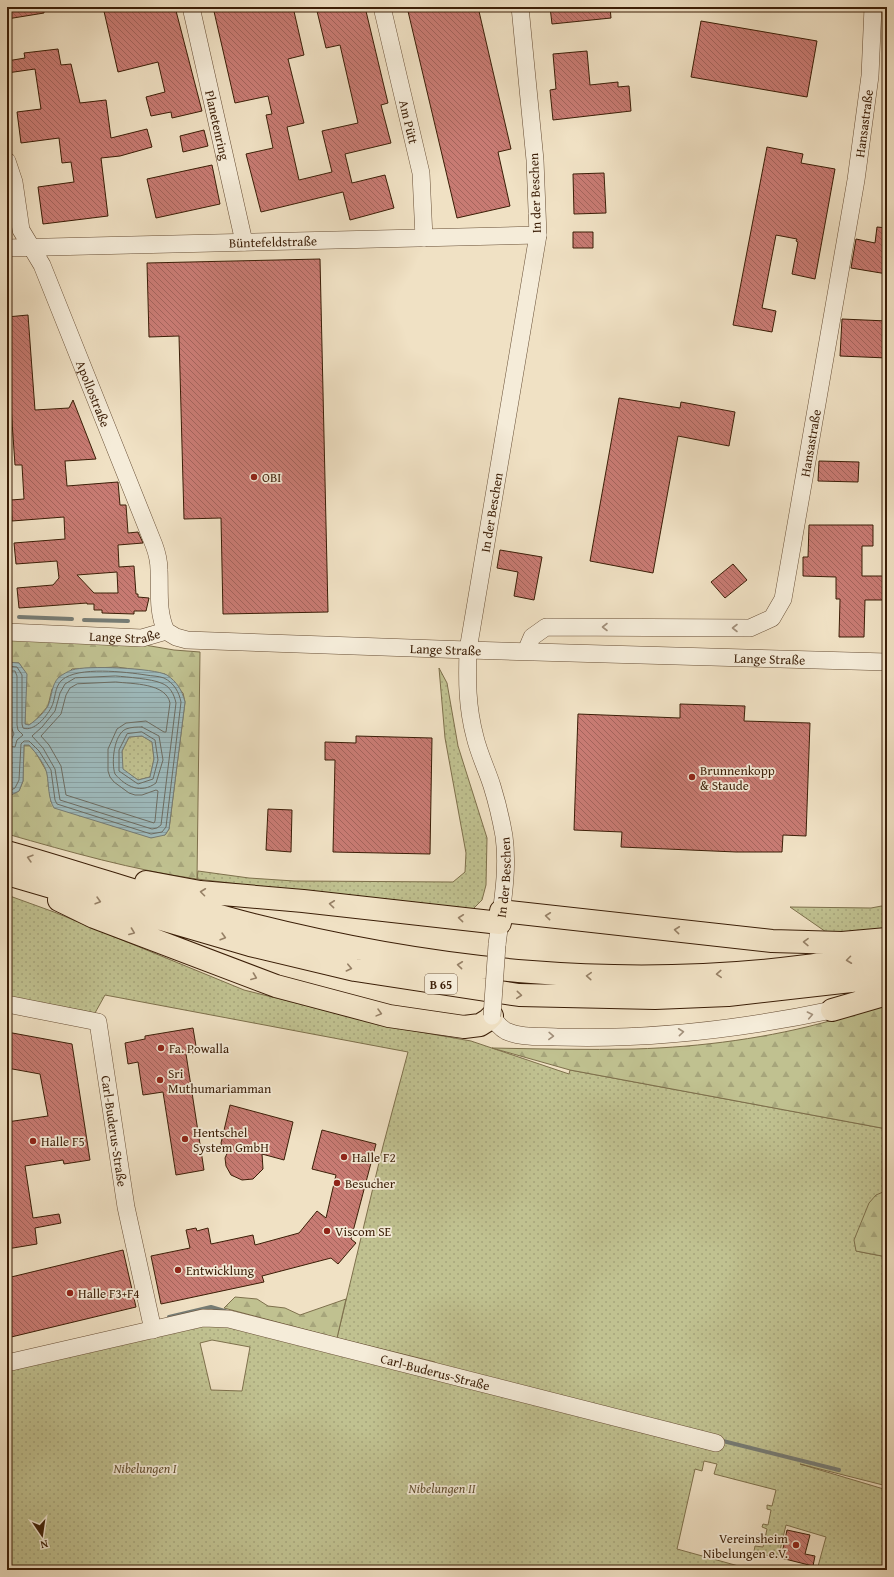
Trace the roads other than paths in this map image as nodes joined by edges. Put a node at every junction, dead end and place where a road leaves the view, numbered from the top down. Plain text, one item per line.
1 (191, 7) edge
2 (382, 7) edge
3 (520, 7) edge
4 (873, 7) edge
5 (7, 161) edge
6 (538, 235) junction
7 (424, 238) junction
8 (244, 242) junction
9 (7, 248) edge
10 (32, 248) junction
11 (166, 631) junction
12 (7, 632) edge
13 (468, 650) junction
14 (526, 651) junction
15 (887, 662) edge
16 (7, 852) edge
17 (53, 865) junction
18 (7, 875) edge
19 (501, 917) junction
20 (887, 939) edge
21 (887, 954) edge
22 (887, 974) edge
23 (887, 994) edge
24 (7, 1004) edge
25 (832, 1010) joint
26 (492, 1016) junction
27 (153, 1330) junction
28 (7, 1363) edge
29 (716, 1443) dead end

1 - 8 street, Planetenring
2 - 7 street, Am Pütt
3 - 6 street, In der Beschen
4 -> 14 street, Hansastraße
5 - 10 street, Apollostraße
6 - 7 street, Büntefeldstraße
6 - 13 street, In der Beschen
7 - 8 street, Büntefeldstraße
8 - 10 street, Büntefeldstraße
9 - 10 street, Büntefeldstraße
10 - 11 street, Apollostraße
11 - 12 street, Lange Straße
11 - 13 street, Lange Straße
13 - 14 street, Lange Straße
13 - 19 street, In der Beschen
14 - 15 street, Lange Straße
17 -> 16 highway, B 65
19 -> 17 highway
21 -> 17 highway, B 65
18 -> 22 highway, B 65
18 -> 26 highway
20 -> 19 highway
19 - 26 street, In der Beschen, bridge
23 - 25 highway
24 - 27 street, Carl-Buderus-Straße
26 -> 25 street
27 - 28 street, Carl-Buderus-Straße
27 - 29 street, Carl-Buderus-Straße

